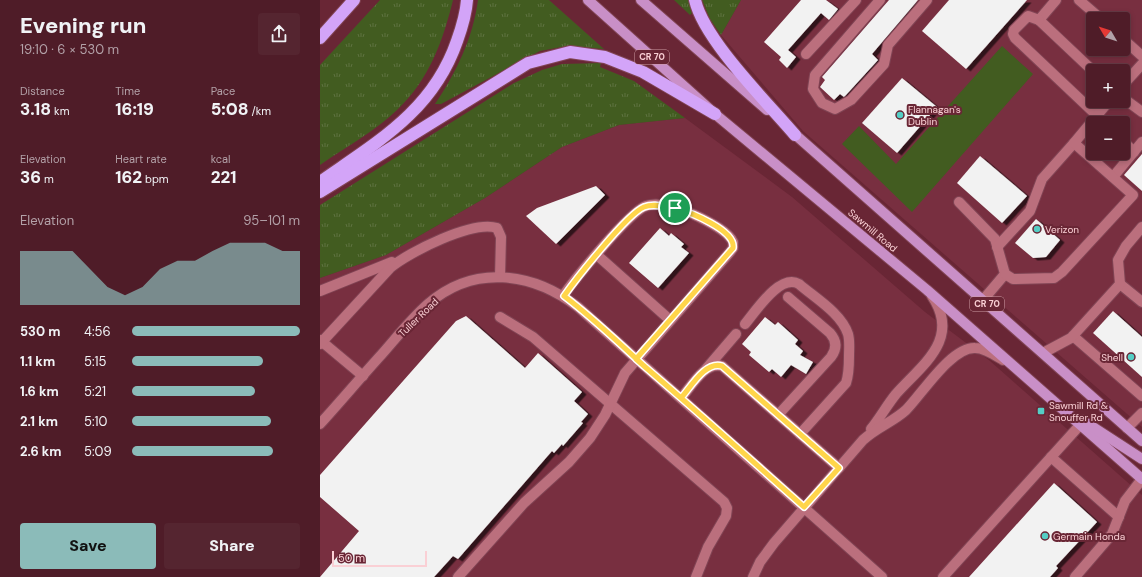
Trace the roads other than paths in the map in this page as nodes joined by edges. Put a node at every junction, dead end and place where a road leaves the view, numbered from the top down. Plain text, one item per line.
1 (354, 0) edge
2 (467, 0) edge
3 (588, 0) edge
4 (641, 0) edge
5 (695, 0) edge
6 (856, 0) edge
7 (880, 0) edge
8 (927, 0) edge
9 (1056, 0) edge
10 (1079, 0) edge
11 (1093, 12) edge
12 (1039, 20) junction
13 (320, 38) edge
14 (1130, 45) edge
15 (806, 54) dead end
16 (1142, 56) edge
17 (1086, 64) edge
18 (1142, 64) edge
19 (1130, 78) edge
20 (1130, 103) edge
21 (1104, 108) edge
22 (1142, 112) edge
23 (715, 114) junction
24 (1097, 116) joint
25 (1086, 129) edge
26 (795, 135) junction
27 (1142, 142) edge
28 (1074, 143) junction
29 (1130, 148) edge
30 (1134, 152) junction
31 (1113, 177) junction
32 (320, 182) edge
33 (320, 192) edge
34 (1138, 196) edge
35 (959, 202) dead end
36 (1142, 227) edge
37 (997, 247) junction
38 (408, 255) junction
39 (597, 256) junction
40 (1005, 274) junction
41 (500, 277) junction
42 (1120, 284) junction
43 (927, 290) junction
44 (320, 292) edge
45 (564, 296) junction
46 (788, 297) dead end
47 (983, 300) junction
48 (1142, 302) edge
49 (500, 317) dead end
50 (670, 320) junction
51 (745, 324) dead end
52 (736, 334) dead end
53 (1073, 336) junction
54 (321, 342) edge
55 (849, 344) junction
56 (836, 345) junction
57 (1043, 353) junction
58 (636, 359) junction
59 (706, 370) junction
60 (1018, 370) junction
61 (363, 376) junction
62 (1142, 396) edge
63 (681, 398) junction
64 (1052, 400) junction
65 (611, 404) junction
66 (1142, 413) edge
67 (778, 415) junction
68 (320, 424) edge
69 (1080, 425) junction
70 (1127, 428) junction
71 (800, 434) junction
72 (863, 440) junction
73 (1142, 441) edge
74 (1051, 457) junction
75 (1142, 459) edge
76 (839, 468) junction
77 (1142, 479) edge
78 (804, 507) junction
79 (1119, 517) junction
80 (458, 577) edge
81 (696, 577) edge
82 (753, 577) edge
83 (882, 577) edge
84 (943, 577) edge
85 (1075, 577) edge

1 - 13 highway
2 - 32 highway
3 - 23 main road, Sawmill Road / CR 70
4 - 26 main road, Sawmill Road / CR 70
5 - 26 highway
6 - 15 street
7 - 8 street
9 - 12 street
10 - 11 street
12 - 17 street
12 - 24 street
14 - 16 street
18 - 19 street
20 - 22 street
21 - 24 street
23 - 33 highway
23 - 43 main road, Sawmill Road / CR 70
25 - 28 street
26 - 47 main road, Sawmill Road / CR 70
27 - 30 street
28 - 31 street
28 - 37 street
29 - 30 street
30 - 31 street
31 - 34 street
34 - 40 street
35 - 37 street
36 - 42 street
37 - 40 street
38 - 41 street
38 - 44 street
38 - 54 street
39 - 45 street
39 - 50 street
39 - 50 street
40 - 47 street
41 - 45 street, Tuller Road
41 - 61 street, Tuller Road
42 - 48 street
42 - 53 street
43 - 60 main road, Sawmill Road / CR 70
43 - 72 street
45 - 58 street, Tuller Road
46 - 56 street
47 - 57 main road, Sawmill Road / CR 70
49 - 65 street
50 - 58 street
51 - 55 street
52 - 59 street
53 - 57 street
53 - 62 street
54 - 61 street
55 - 56 street
55 - 71 street
56 - 67 street
57 - 70 main road, Sawmill Road / CR 70
58 - 63 street, Tuller Road
58 - 65 street
59 - 63 street
59 - 67 street
60 - 64 main road, Sawmill Road / CR 70
60 - 72 street
61 - 68 street, Tuller Road
63 - 78 street, Tuller Road
64 - 69 main road, Sawmill Road / CR 70
64 - 75 main road
65 - 80 street
65 - 81 street
66 - 70 street
67 - 71 street
69 - 74 street
69 - 77 main road, Sawmill Road / CR 70
70 - 73 main road, Sawmill Road / CR 70
71 - 76 street
72 - 76 street
74 - 79 street
74 - 84 street
76 - 78 street
77 - 79 street
78 - 82 street
78 - 83 street, Tuller Road
79 - 85 street

